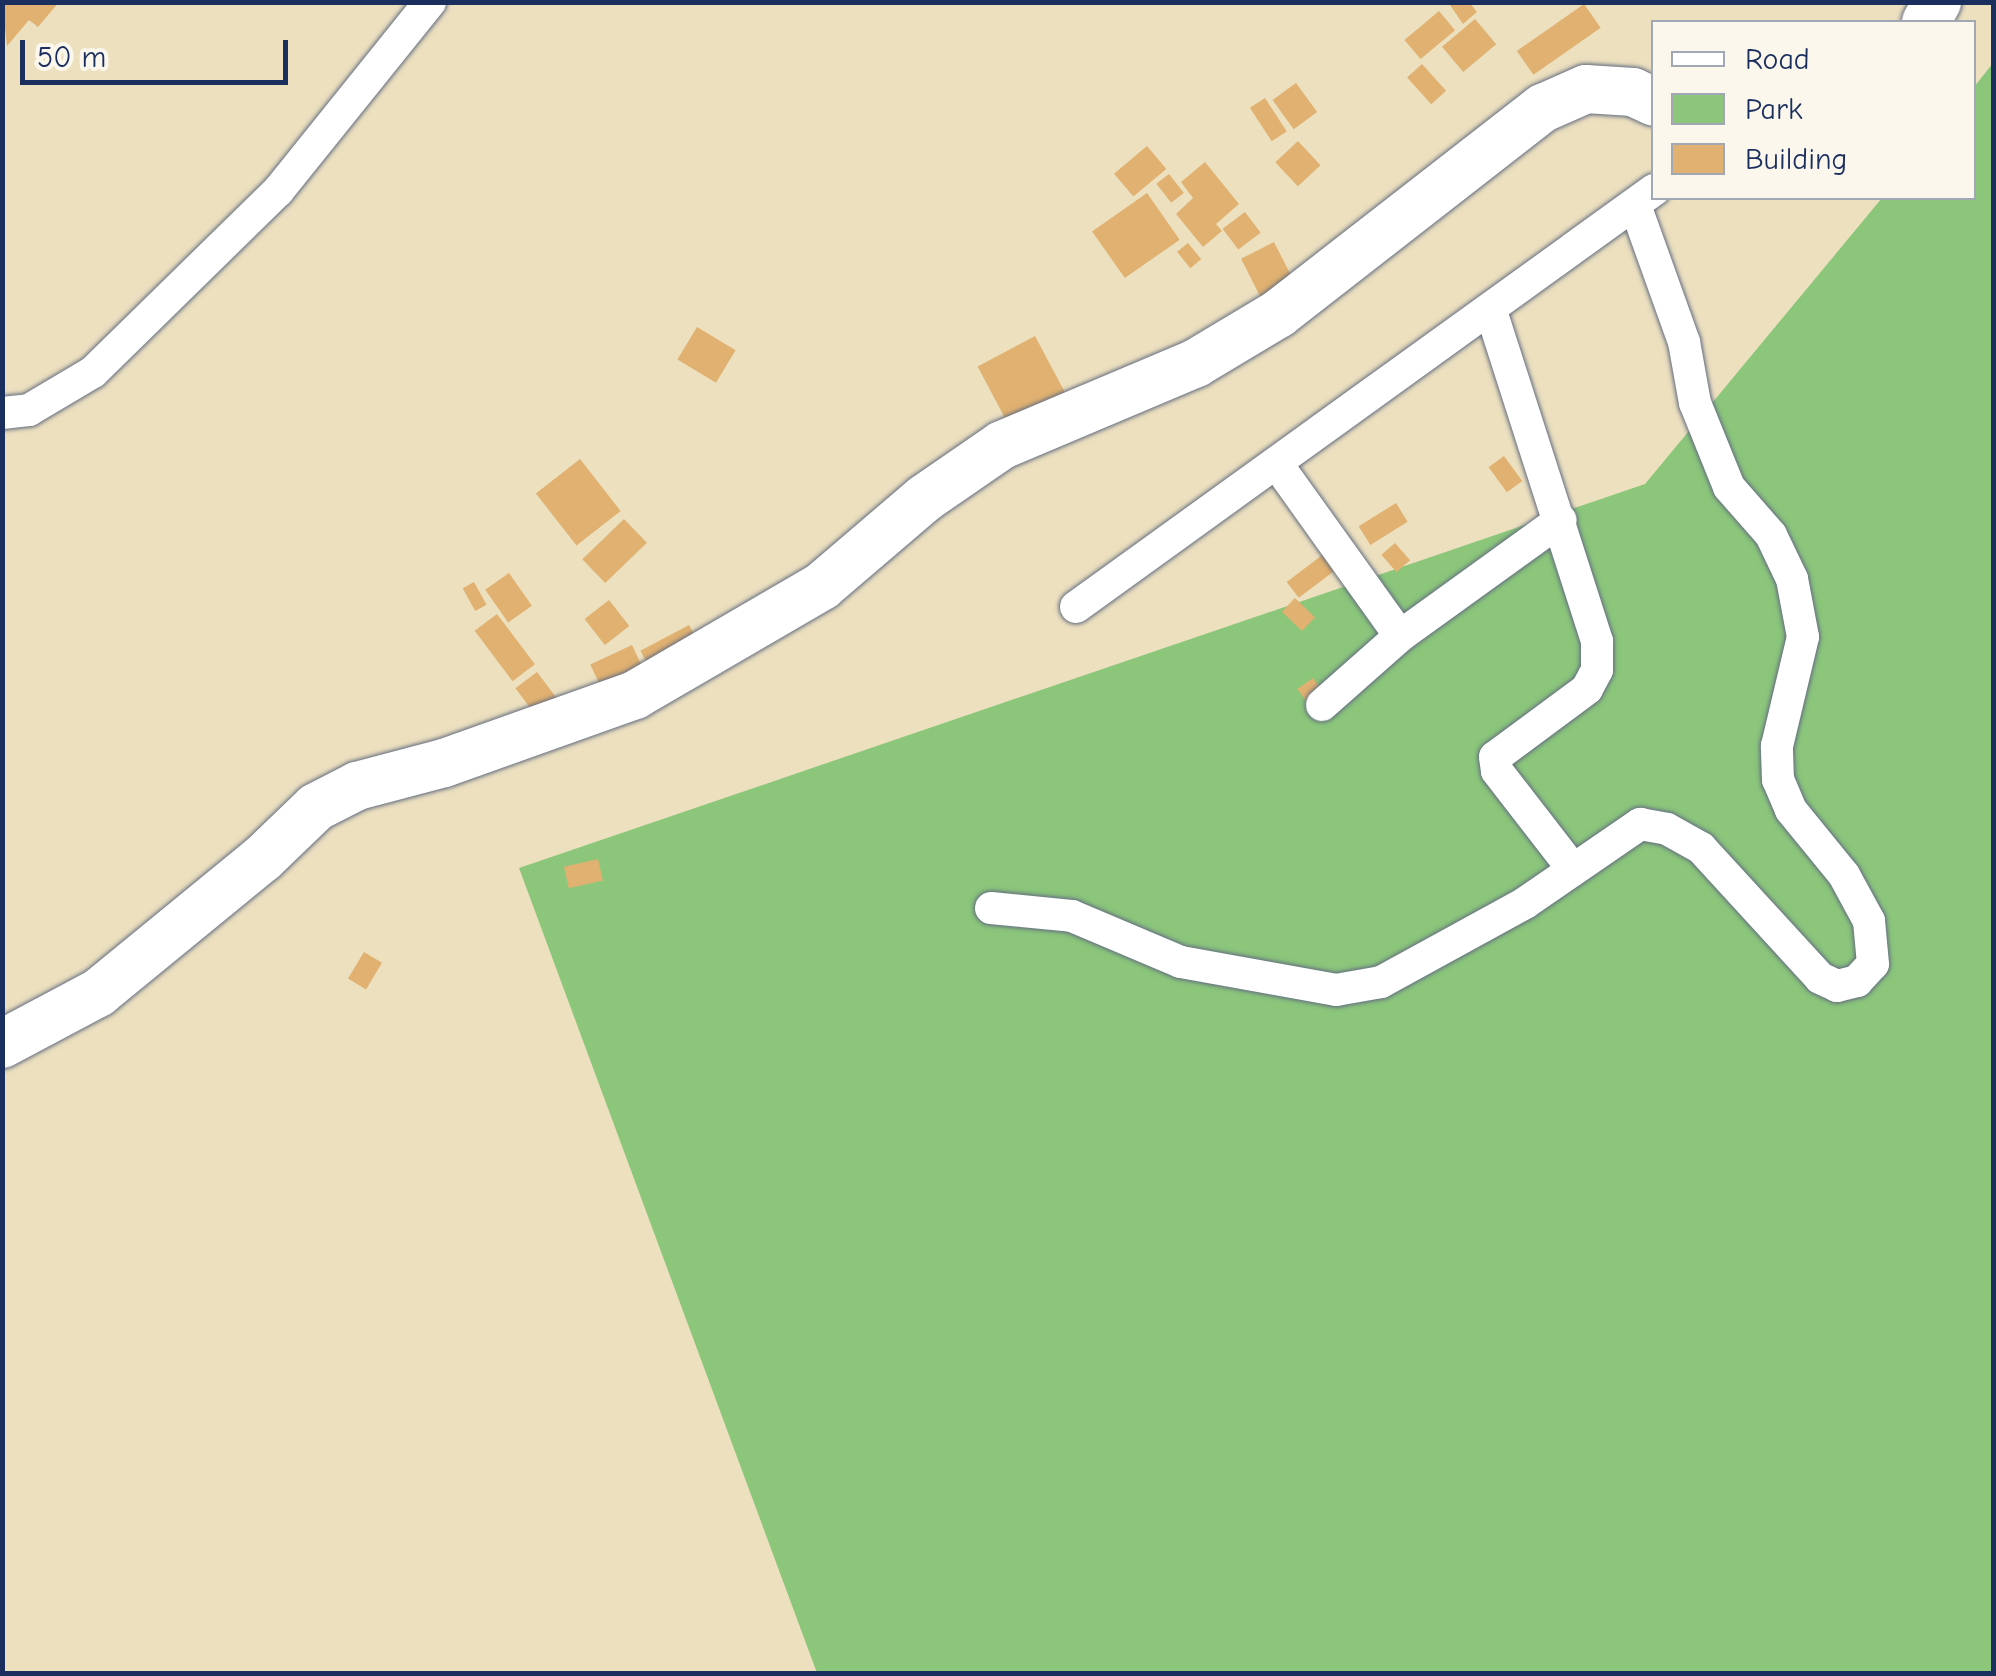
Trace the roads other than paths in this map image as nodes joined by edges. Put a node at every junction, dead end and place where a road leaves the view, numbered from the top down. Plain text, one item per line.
1 (430, 2) edge
2 (1651, 100) edge
3 (1645, 199) edge
4 (1492, 311) junction
5 (2, 413) edge
6 (1277, 464) junction
7 (1561, 520) junction
8 (1076, 607) dead end
9 (1400, 636) junction
10 (1322, 706) dead end
11 (1572, 868) junction
12 (991, 908) dead end
13 (2, 1044) edge

1 - 5 street
2 - 13 main road
3 - 4 street
3 - 11 street
4 - 6 street
4 - 7 street
6 - 8 street
6 - 9 street
7 - 9 street
7 - 11 street
9 - 10 street
11 - 12 street

